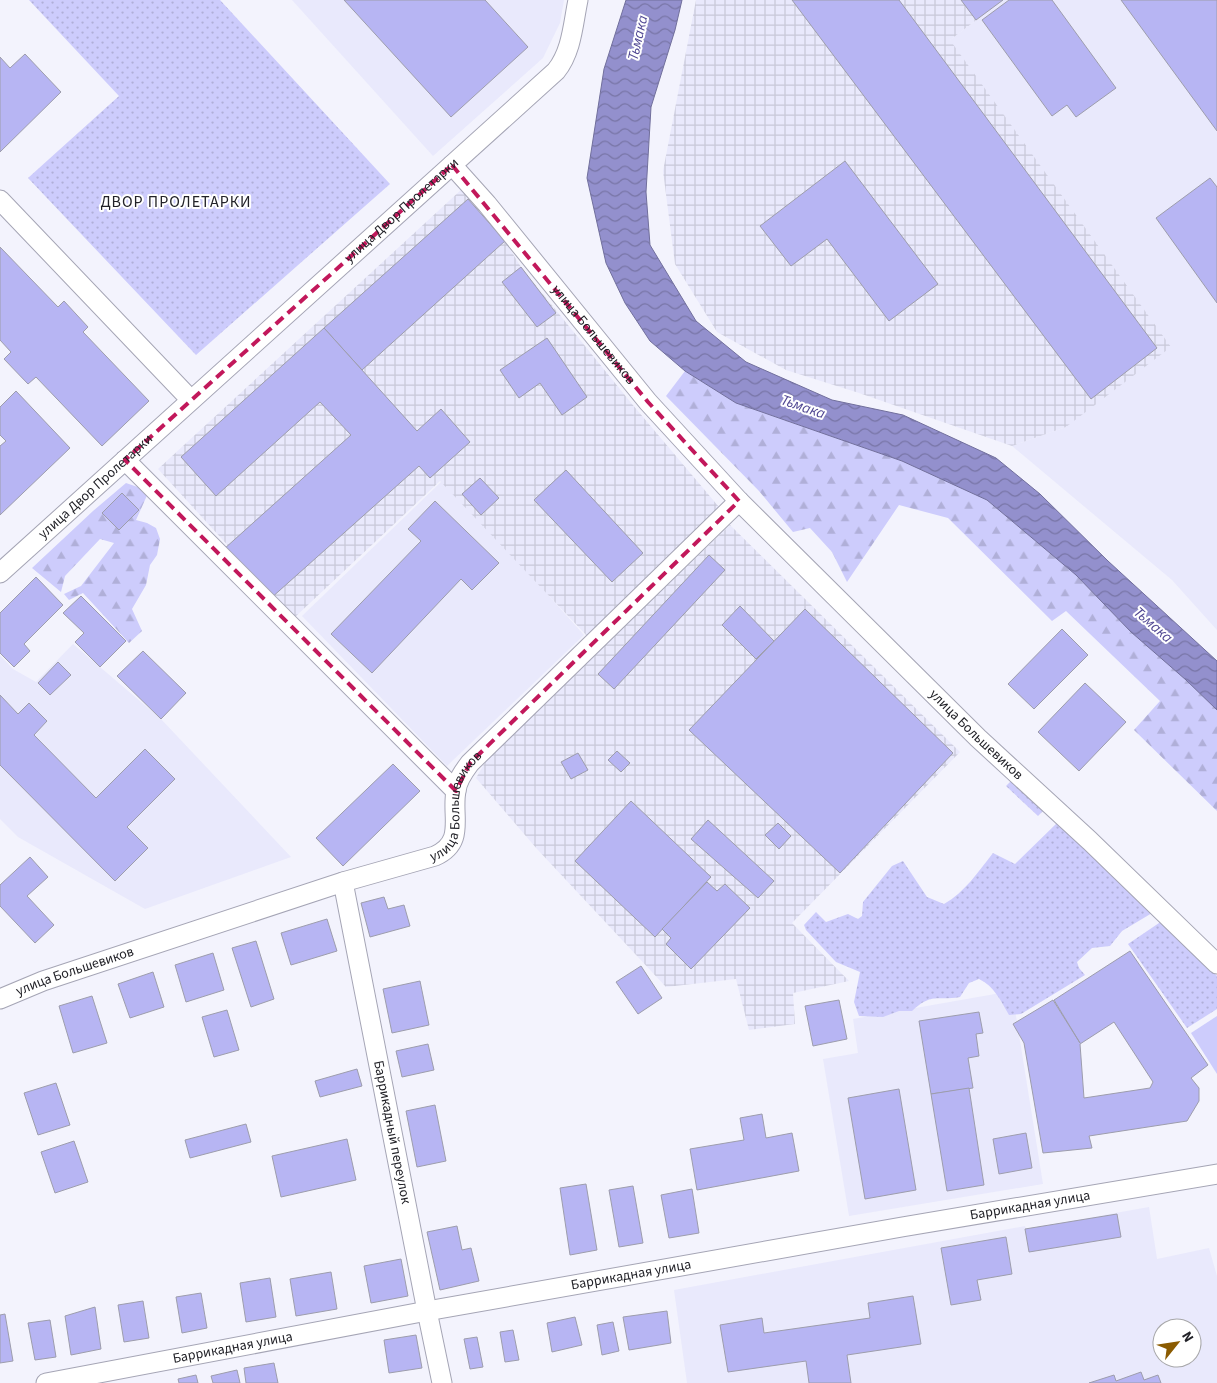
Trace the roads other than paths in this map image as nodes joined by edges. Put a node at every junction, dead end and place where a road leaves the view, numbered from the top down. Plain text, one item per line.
1 (578, 0) edge
2 (452, 165) junction
3 (0, 200) edge
4 (192, 400) junction
5 (125, 460) junction
6 (739, 501) junction
7 (0, 572) edge
8 (456, 791) junction
9 (343, 882) junction
10 (1217, 964) edge
11 (0, 999) edge
12 (1217, 1174) edge
13 (426, 1311) junction
14 (46, 1383) edge
15 (442, 1383) edge

1 - 2 street, улица Двор Пролетарки
2 - 4 street, улица Двор Пролетарки
2 - 6 street, улица Большевиков
3 - 4 street
4 - 5 street, улица Двор Пролетарки
5 - 7 street, улица Двор Пролетарки
5 - 8 street
6 - 8 street, улица Большевиков
6 - 10 street, улица Большевиков
8 - 9 street, улица Большевиков
9 - 11 street, улица Большевиков
9 - 13 street, Баррикадный переулок
12 - 13 street, Баррикадная улица
13 - 14 street, Баррикадная улица
13 - 15 street, Баррикадный переулок

